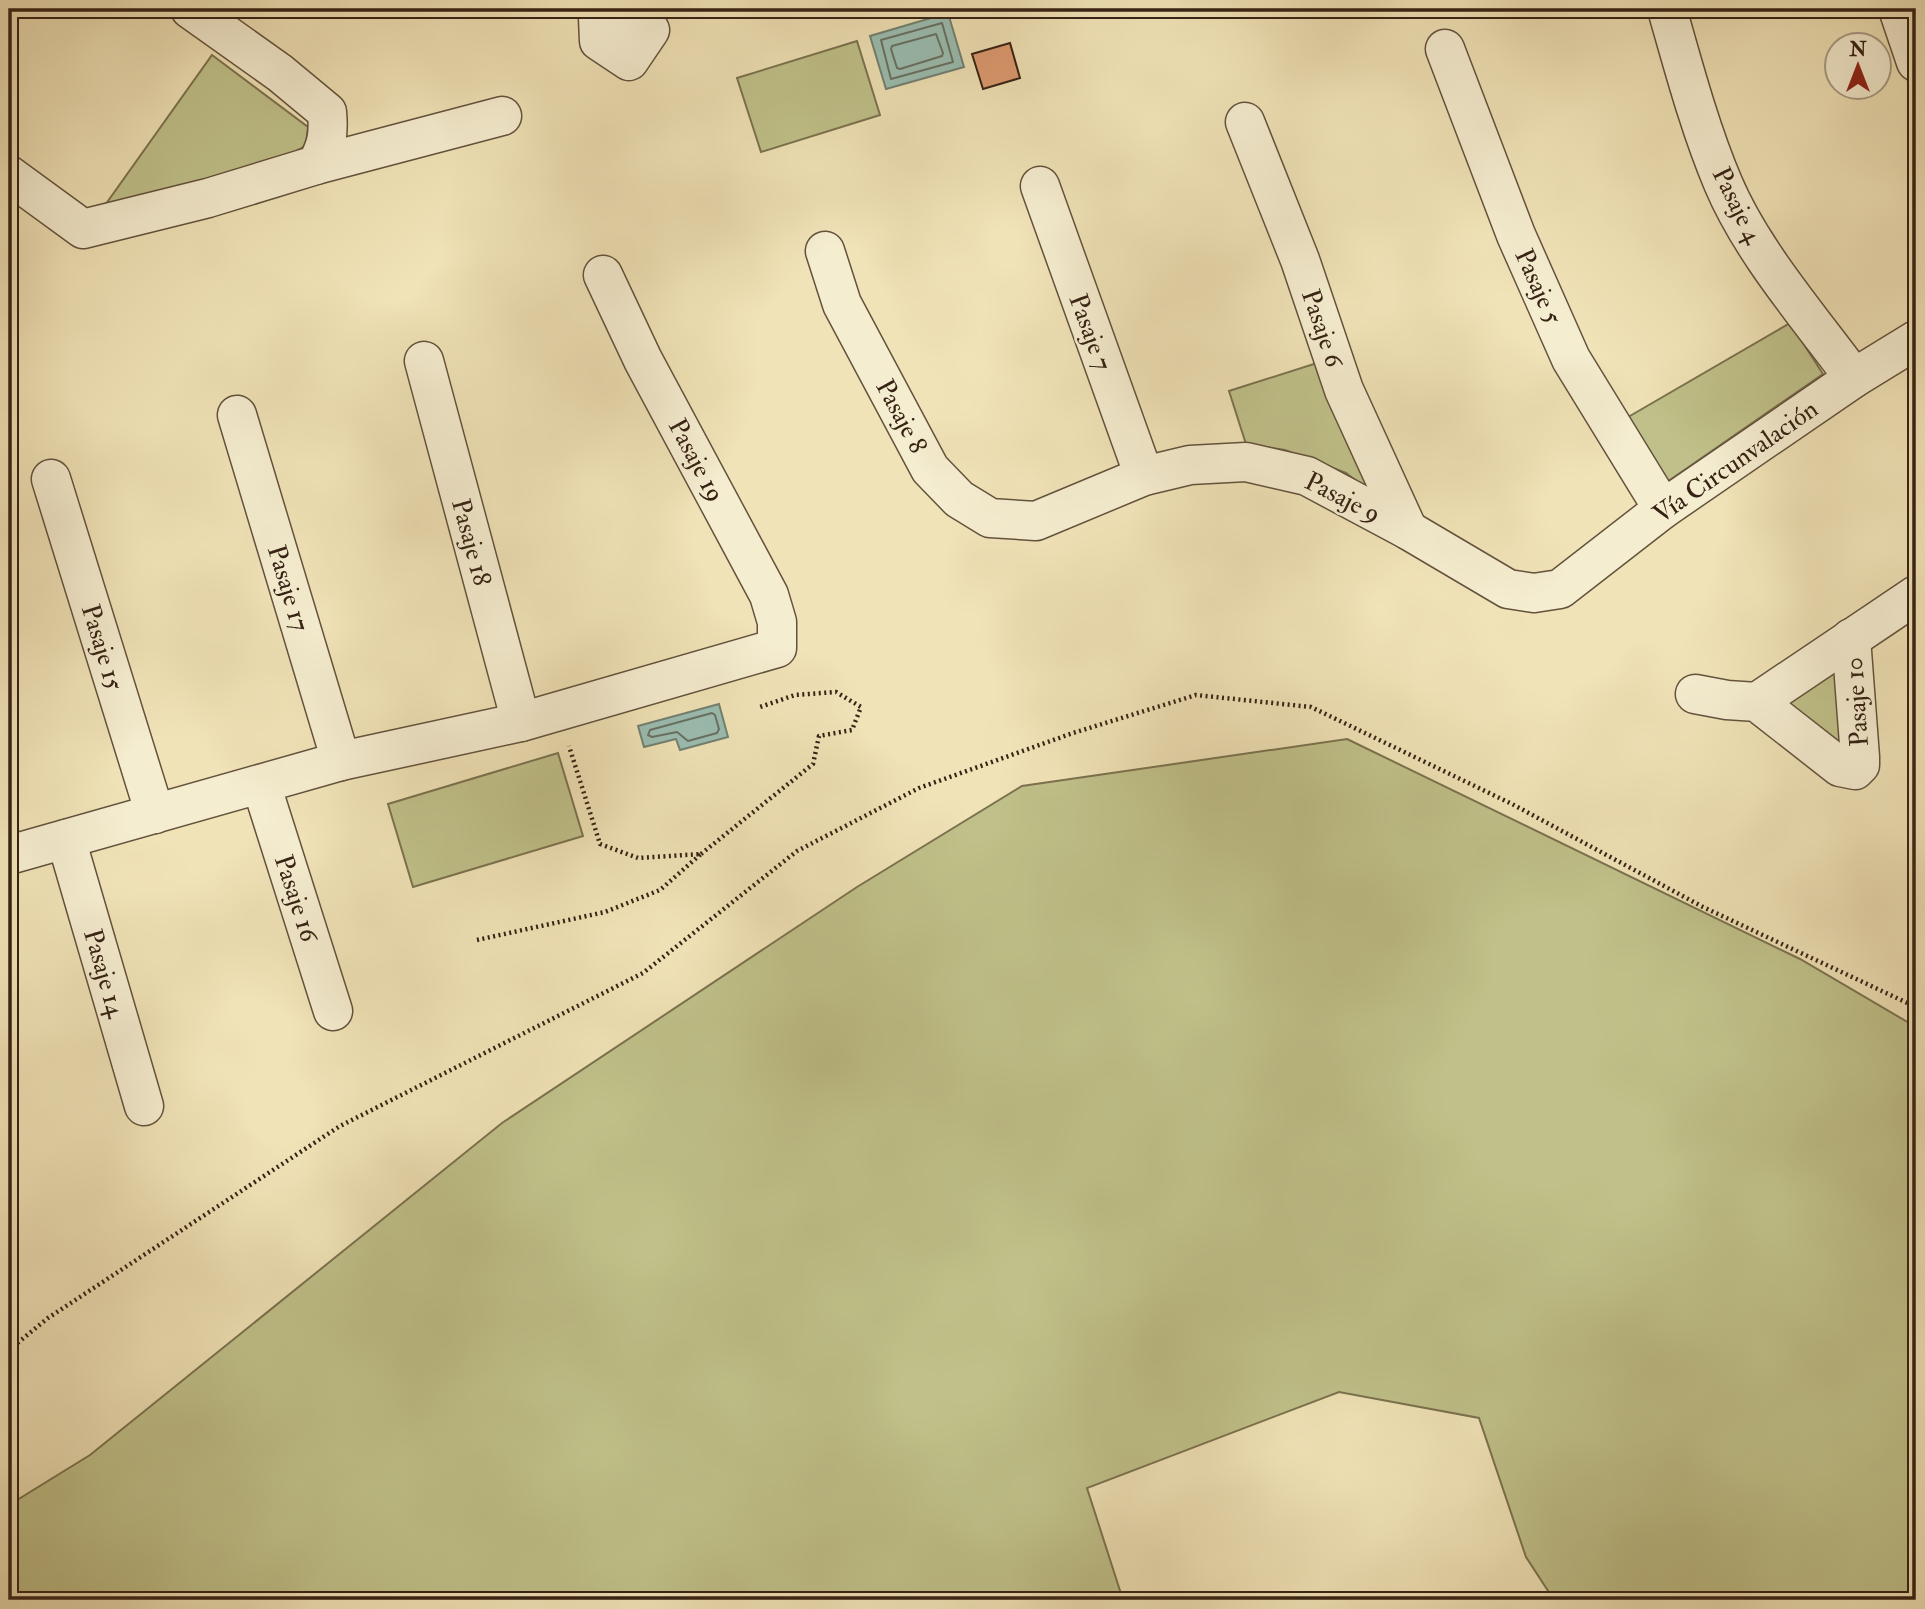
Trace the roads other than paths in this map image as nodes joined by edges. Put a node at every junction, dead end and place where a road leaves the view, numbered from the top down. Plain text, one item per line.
1 (190, 9) edge
2 (1667, 9) edge
3 (1898, 9) edge
4 (1446, 48) dead end
5 (1916, 62) edge
6 (502, 116) dead end
7 (1245, 122) dead end
8 (316, 165) junction
9 (9, 175) edge
10 (1040, 186) dead end
11 (825, 251) dead end
12 (603, 275) dead end
13 (1916, 340) edge
14 (424, 361) dead end
15 (1854, 379) junction
16 (237, 415) dead end
17 (1144, 477) junction
18 (51, 479) dead end
19 (1663, 509) junction
20 (1036, 521) joint
21 (1408, 530) junction
22 (1560, 589) joint
23 (1916, 595) edge
24 (1851, 638) junction
25 (1695, 694) dead end
26 (1757, 702) junction
27 (521, 722) junction
28 (341, 761) junction
29 (261, 784) junction
30 (155, 814) junction
31 (66, 839) junction
32 (9, 855) edge
33 (333, 1011) dead end
34 (144, 1106) dead end

1 - 8 street
2 - 15 street, Pasaje 4
3 - 5 street
4 - 19 street, Pasaje 5
6 - 8 street
7 - 21 street, Pasaje 6
8 - 9 street
10 - 17 street, Pasaje 7
11 - 20 street, Pasaje 8
12 - 27 street, Pasaje 19
13 - 15 street, Vía Circunvalación
14 - 27 street, Pasaje 18
15 - 19 street, Vía Circunvalación
16 - 28 street, Pasaje 17
17 - 20 street, Pasaje 9
17 - 21 street, Pasaje 9
18 - 30 street, Pasaje 15
19 - 22 street, Vía Circunvalación
21 - 22 street, Pasaje 9
23 - 24 street, Pasaje 10
24 - 26 street, Pasaje 10
24 - 26 street, Pasaje 10
25 - 26 street
27 - 28 street
28 - 29 street
29 - 30 street
29 - 33 street, Pasaje 16
30 - 31 street
31 - 32 street
31 - 34 street, Pasaje 14

